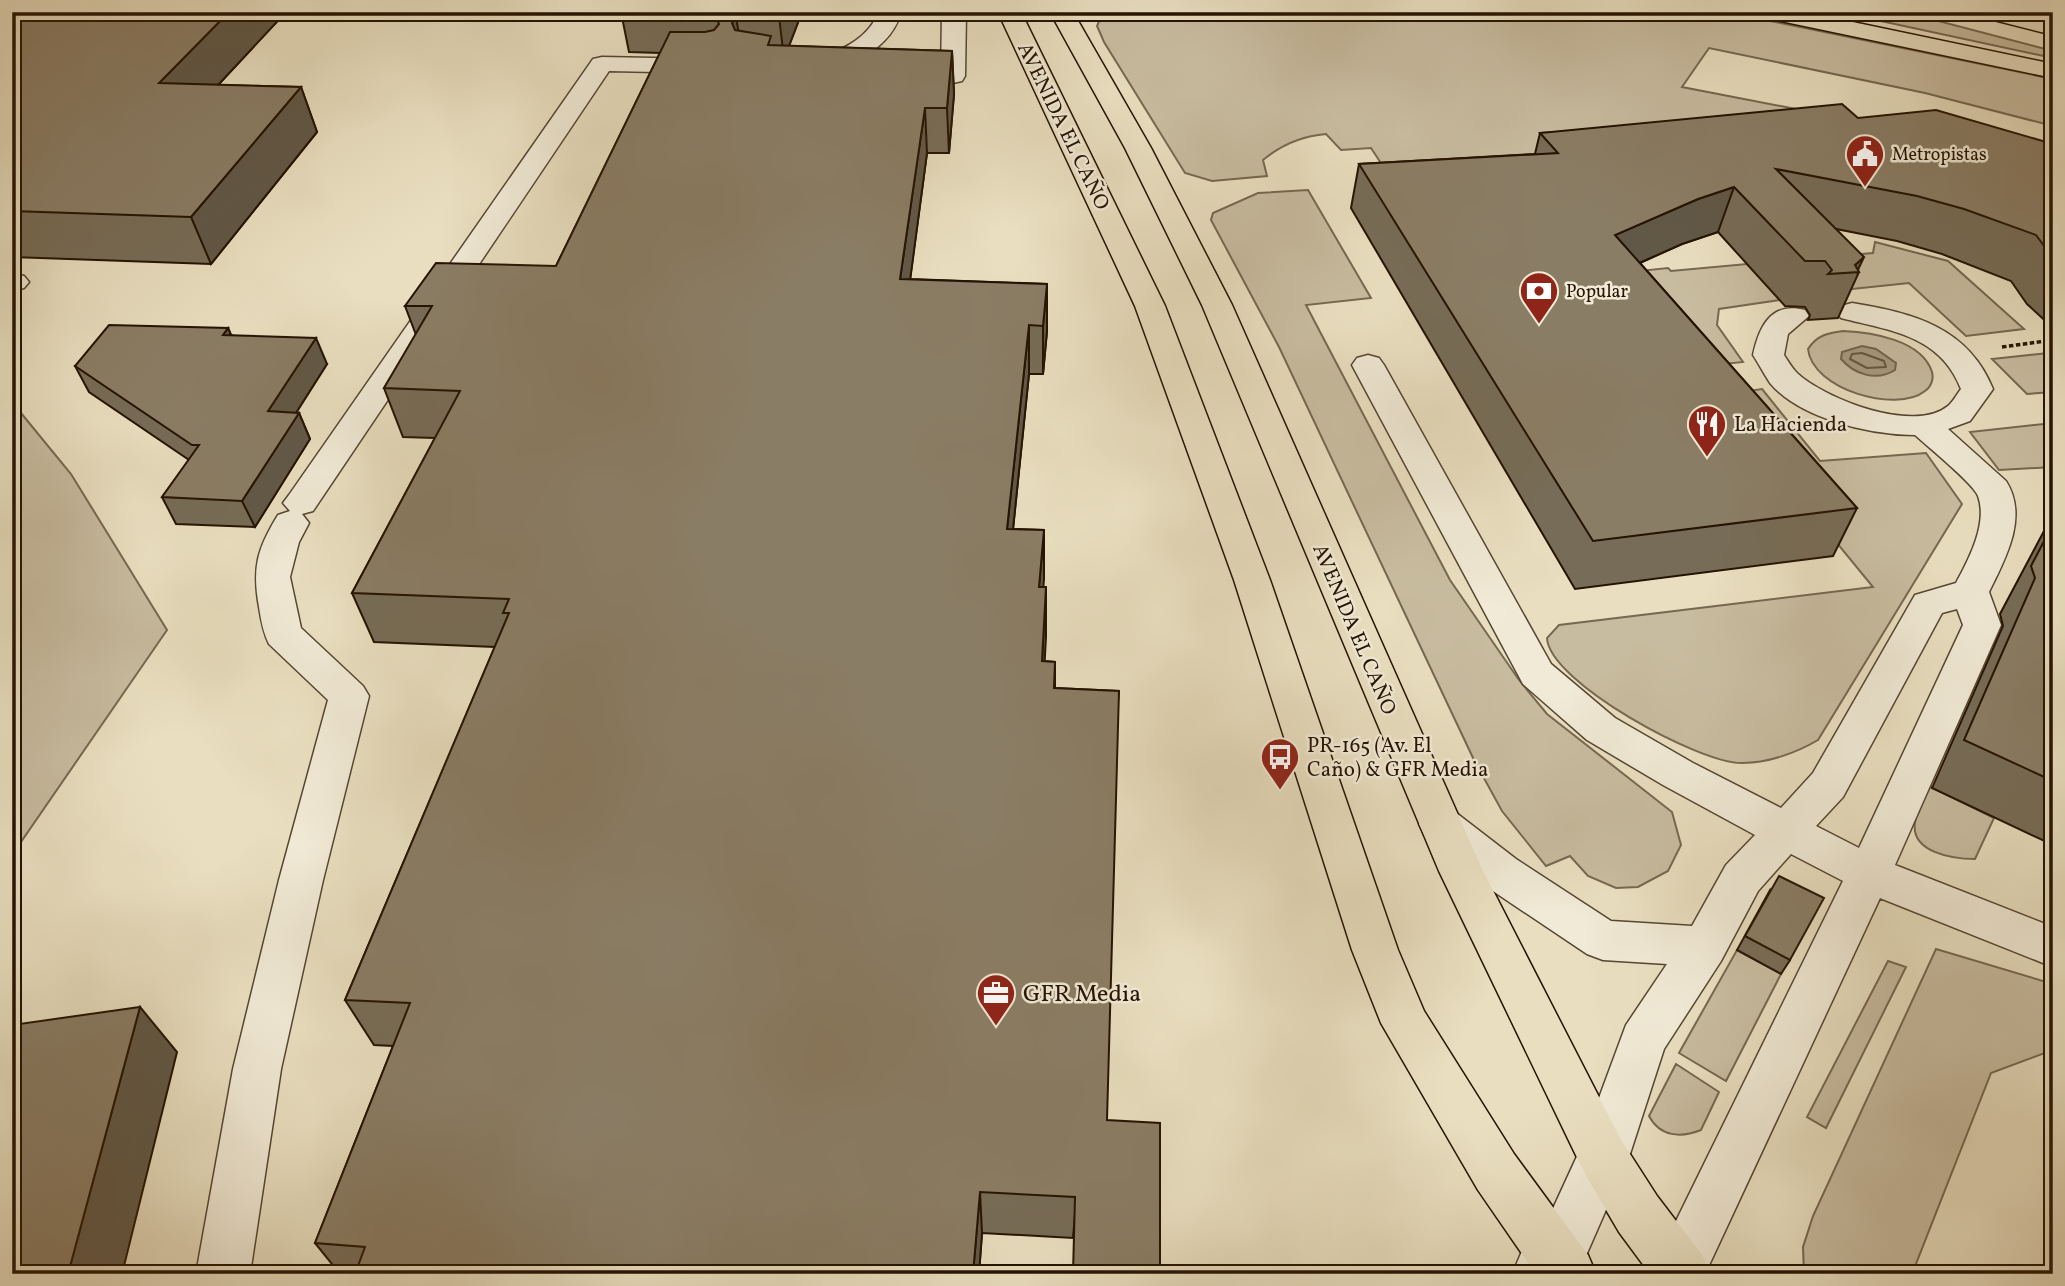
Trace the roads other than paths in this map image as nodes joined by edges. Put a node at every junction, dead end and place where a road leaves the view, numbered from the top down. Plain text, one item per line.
1 (891, 12) edge
2 (954, 12) edge
3 (1009, 12) edge
4 (1771, 12) edge
5 (1990, 12) edge
6 (1065, 14) edge
7 (2053, 29) edge
8 (710, 66) edge
9 (788, 68) edge
10 (2053, 71) edge
11 (953, 76) edge
12 (1852, 312) edge
13 (1794, 316) dead end
14 (1368, 365) dead end
15 (1924, 425) junction
16 (1970, 592) junction
17 (1440, 824) junction
18 (1786, 831) junction
19 (1869, 874) junction
20 (1705, 947) junction
21 (2053, 947) edge
22 (1603, 1157) junction
23 (1555, 1269) edge
24 (1680, 1272) edge
25 (223, 1274) edge

1 - 9 lane
2 - 11 lane
3 - 23 main road, AVENIDA EL CAÑO
4 - 10 main road
5 - 7 main road
6 - 17 main road, AVENIDA EL CAÑO
8 - 25 lane
12 - 15 lane
13 - 15 lane
14 - 18 lane
15 - 16 lane
16 - 18 lane
16 - 19 lane
17 - 20 lane
17 - 22 main road, AVENIDA EL CAÑO
18 - 19 lane
18 - 20 lane
19 - 21 lane
19 - 24 lane
20 - 22 lane
22 - 23 lane
22 - 24 main road, AVENIDA EL CAÑO

